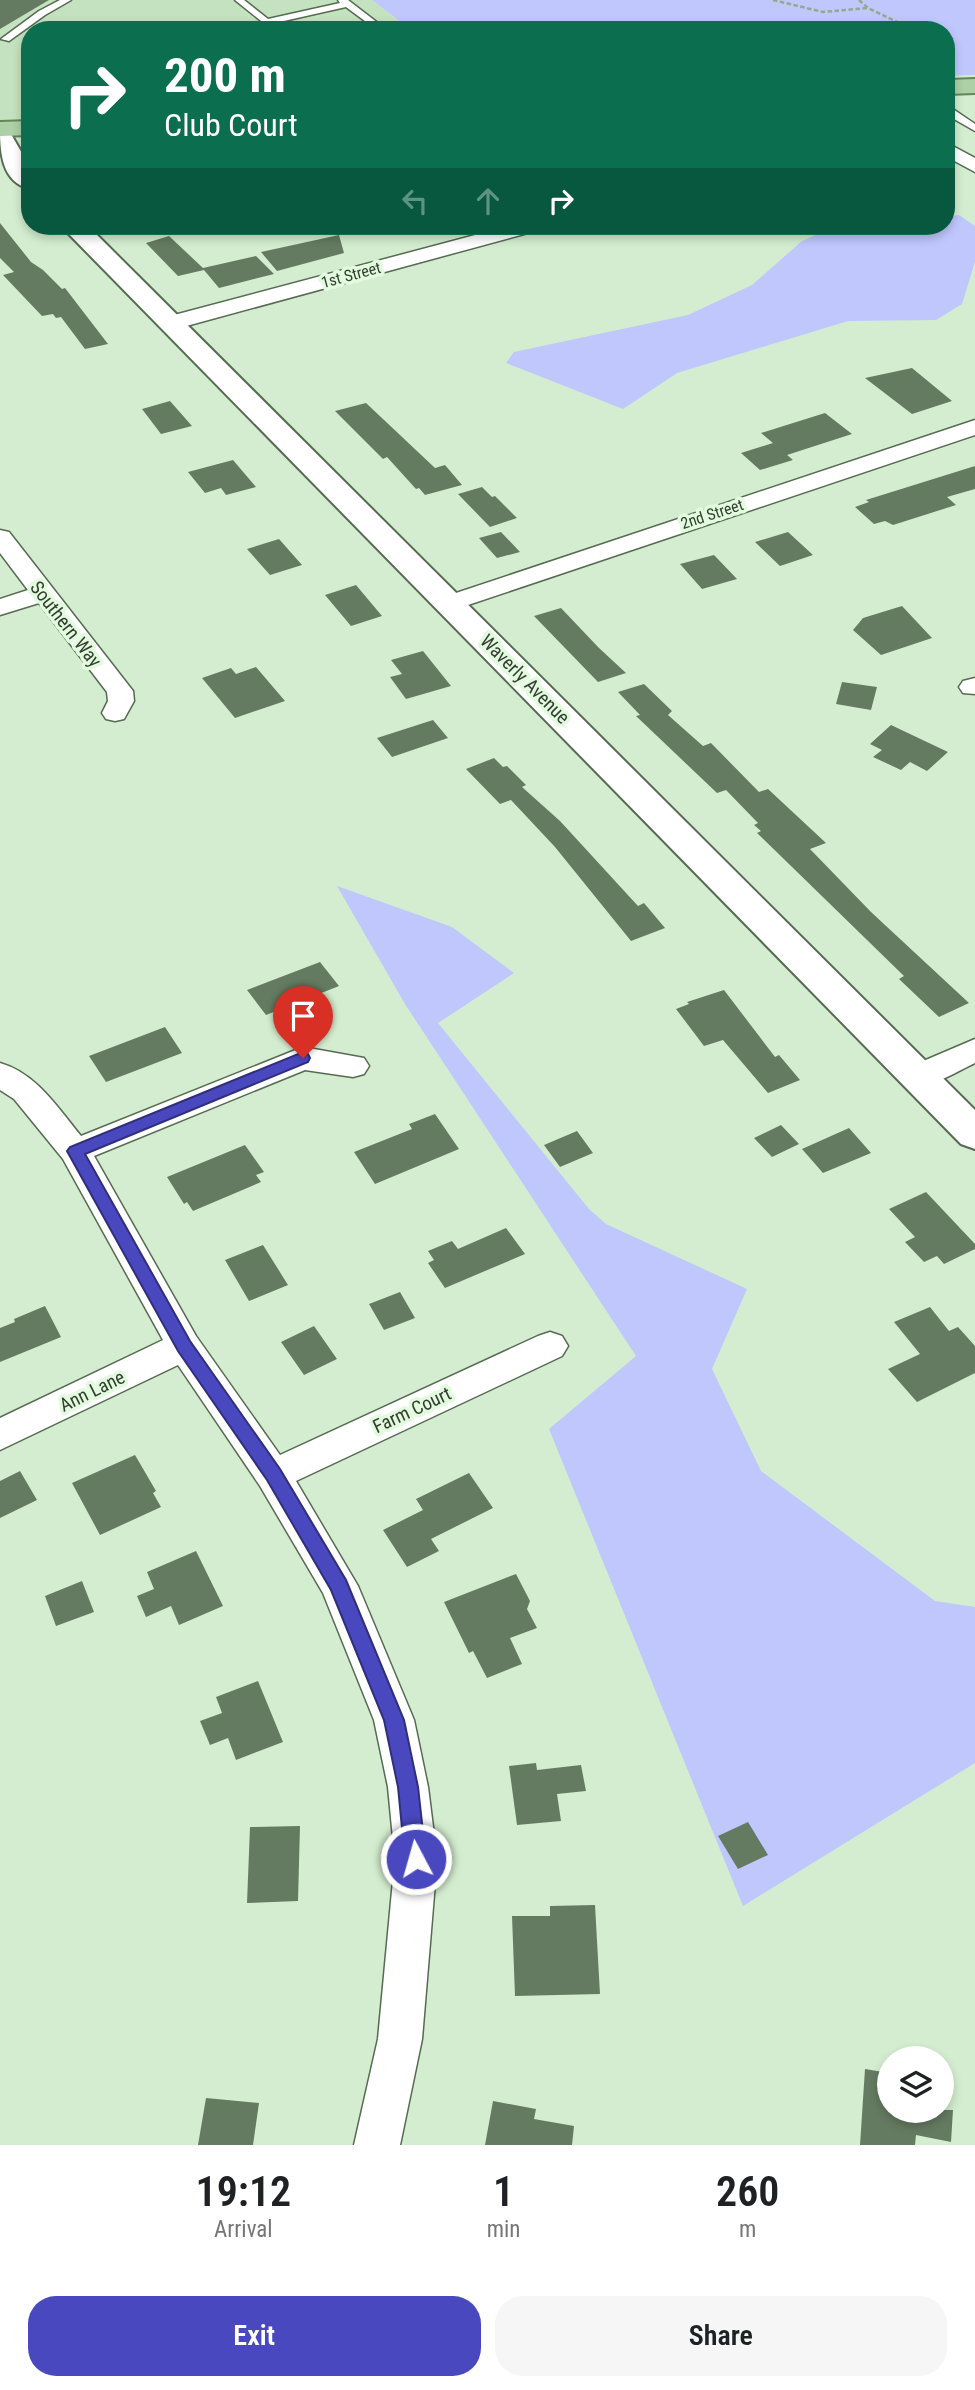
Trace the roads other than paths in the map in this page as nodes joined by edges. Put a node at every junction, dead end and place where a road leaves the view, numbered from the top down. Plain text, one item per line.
1 (67, 0) edge
2 (239, 0) edge
3 (345, 2) edge
4 (34, 21) edge
5 (265, 21) edge
6 (270, 21) edge
7 (371, 21) edge
8 (21, 33) edge
9 (4, 42) edge
10 (975, 86) edge
11 (955, 87) edge
12 (955, 112) edge
13 (975, 114) edge
14 (955, 115) edge
15 (975, 128) edge
16 (21, 129) edge
17 (0, 132) edge
18 (955, 154) edge
19 (975, 166) edge
20 (21, 173) edge
21 (83, 235) edge
22 (499, 235) edge
23 (171, 323) junction
24 (975, 427) edge
25 (0, 537) edge
26 (43, 594) junction
27 (450, 603) junction
28 (0, 607) edge
29 (115, 713) dead end
30 (975, 1050) edge
31 (353, 1066) dead end
32 (0, 1074) edge
33 (918, 1076) junction
34 (975, 1134) edge
35 (75, 1151) junction
36 (184, 1346) junction
37 (550, 1346) dead end
38 (0, 1435) edge
39 (273, 1475) junction
40 (377, 2145) edge

1 - 4 lane
2 - 5 lane
3 - 6 lane
3 - 7 lane
8 - 9 lane
10 - 11 main road
12 - 13 lane
14 - 15 lane
16 - 17 main road
17 - 20 street
18 - 19 street
21 - 23 street, Waverly Avenue
22 - 23 street, 1st Street
23 - 27 street, Waverly Avenue
24 - 27 street, 2nd Street
25 - 26 street, Southern Way
26 - 28 street
26 - 29 street, Southern Way
27 - 33 street, Waverly Avenue
30 - 33 street
31 - 35 street
32 - 35 street
33 - 34 street, Waverly Avenue
35 - 36 street
36 - 38 street, Ann Lane
36 - 39 street
37 - 39 street, Farm Court
39 - 40 street

